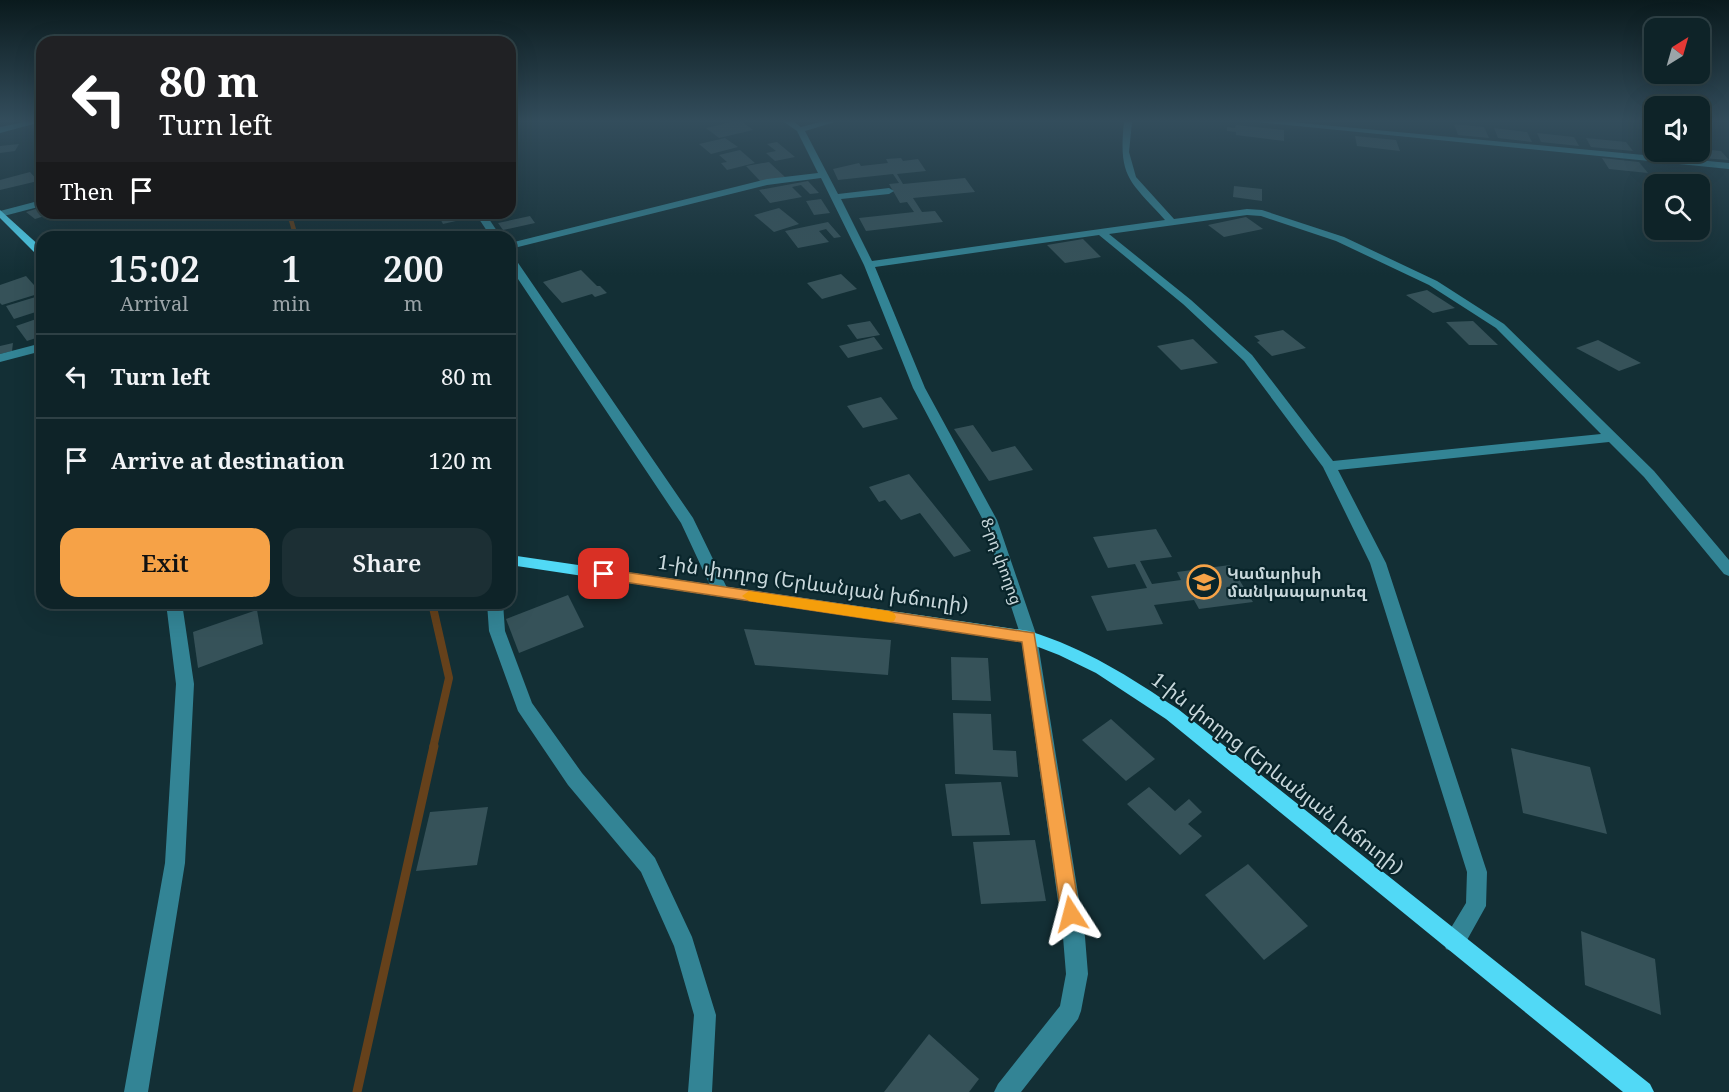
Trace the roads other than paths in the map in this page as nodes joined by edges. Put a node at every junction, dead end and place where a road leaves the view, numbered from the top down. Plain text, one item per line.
1 (1131, 173) edge
2 (824, 175) joint
3 (889, 191) dead end
4 (834, 197) junction
5 (36, 204) edge
6 (0, 213) edge
7 (1172, 222) junction
8 (1101, 232) junction
9 (516, 245) edge
10 (36, 248) edge
11 (869, 265) junction
12 (516, 268) edge
13 (36, 349) edge
14 (0, 358) edge
15 (1612, 437) junction
16 (1329, 466) junction
17 (516, 561) edge
18 (1729, 570) edge
19 (721, 592) junction
20 (175, 609) edge
21 (495, 609) edge
22 (1029, 637) junction
23 (1454, 941) junction
24 (136, 1092) edge
25 (699, 1092) edge
26 (1006, 1092) edge
27 (1642, 1092) edge

1 - 7 street
2 - 4 street, 8-րդ փողոց
2 - 9 street
3 - 4 street
4 - 11 street, 8-րդ փողոց
5 - 6 street
6 - 10 main road
7 - 8 street
7 - 15 street
8 - 11 street
8 - 16 street
11 - 22 street, 8-րդ փողոց
12 - 19 street
13 - 14 street
15 - 16 street
15 - 18 street
16 - 23 street
17 - 19 main road, 1-ին փողոց (Երևանյան խճուղի)
19 - 22 main road, 1-ին փողոց (Երևանյան խճուղի)
20 - 24 street
21 - 25 street
22 - 23 main road, 1-ին փողոց (Երևանյան խճուղի)
22 - 26 street, 8-րդ փողոց
23 - 27 main road, 1-ին փողոց (Երևանյան խճուղի)

